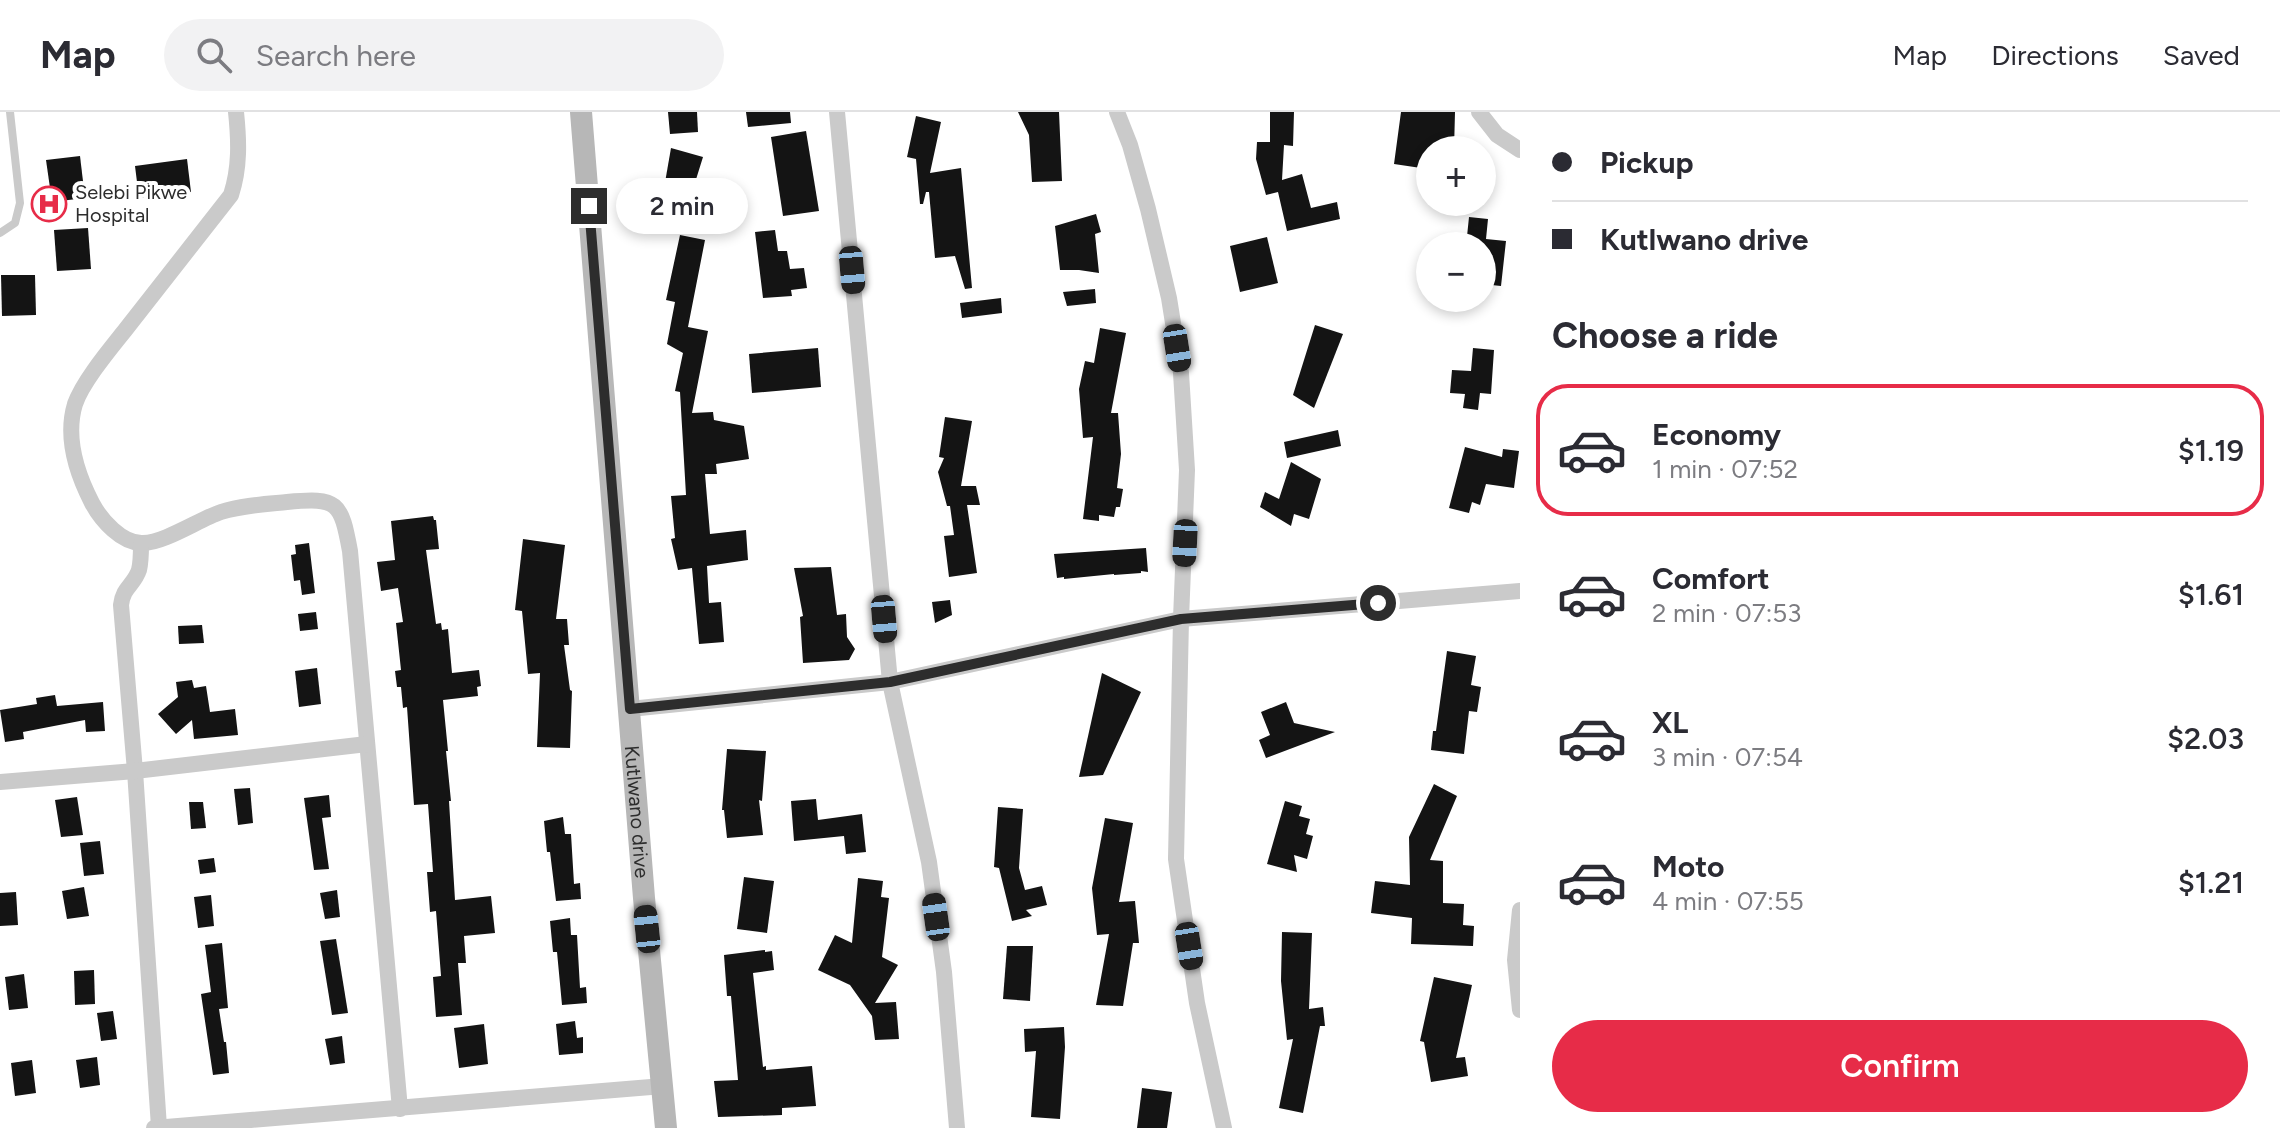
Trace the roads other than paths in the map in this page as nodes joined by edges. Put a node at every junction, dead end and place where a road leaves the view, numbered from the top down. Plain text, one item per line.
1 (10, 112) edge
2 (236, 112) edge
3 (581, 112) edge
4 (837, 112) edge
5 (1117, 112) edge
6 (1479, 112) edge
7 (1520, 150) edge
8 (0, 233) edge
9 (141, 544) junction
10 (1520, 591) edge
11 (1181, 619) junction
12 (890, 682) junction
13 (630, 709) junction
14 (367, 744) junction
15 (135, 771) junction
16 (0, 782) edge
17 (1520, 910) edge
18 (1520, 1010) edge
19 (663, 1086) junction
20 (400, 1109) junction
21 (352, 1120) edge
22 (157, 1128) edge
23 (666, 1128) edge
24 (957, 1128) edge
25 (1224, 1128) edge

1 - 8 lane
2 - 9 street
3 - 13 street, Kutlwano drive
4 - 12 street
5 - 11 street
6 - 7 street
9 - 14 street
9 - 15 street
10 - 11 street
11 - 12 street
11 - 25 street
12 - 13 street
12 - 24 street
13 - 19 street, Kutlwano drive
14 - 15 street
14 - 20 street
15 - 16 street
15 - 22 street
17 - 18 street
19 - 20 street
19 - 23 street, Kutlwano drive
20 - 21 street
21 - 22 street

